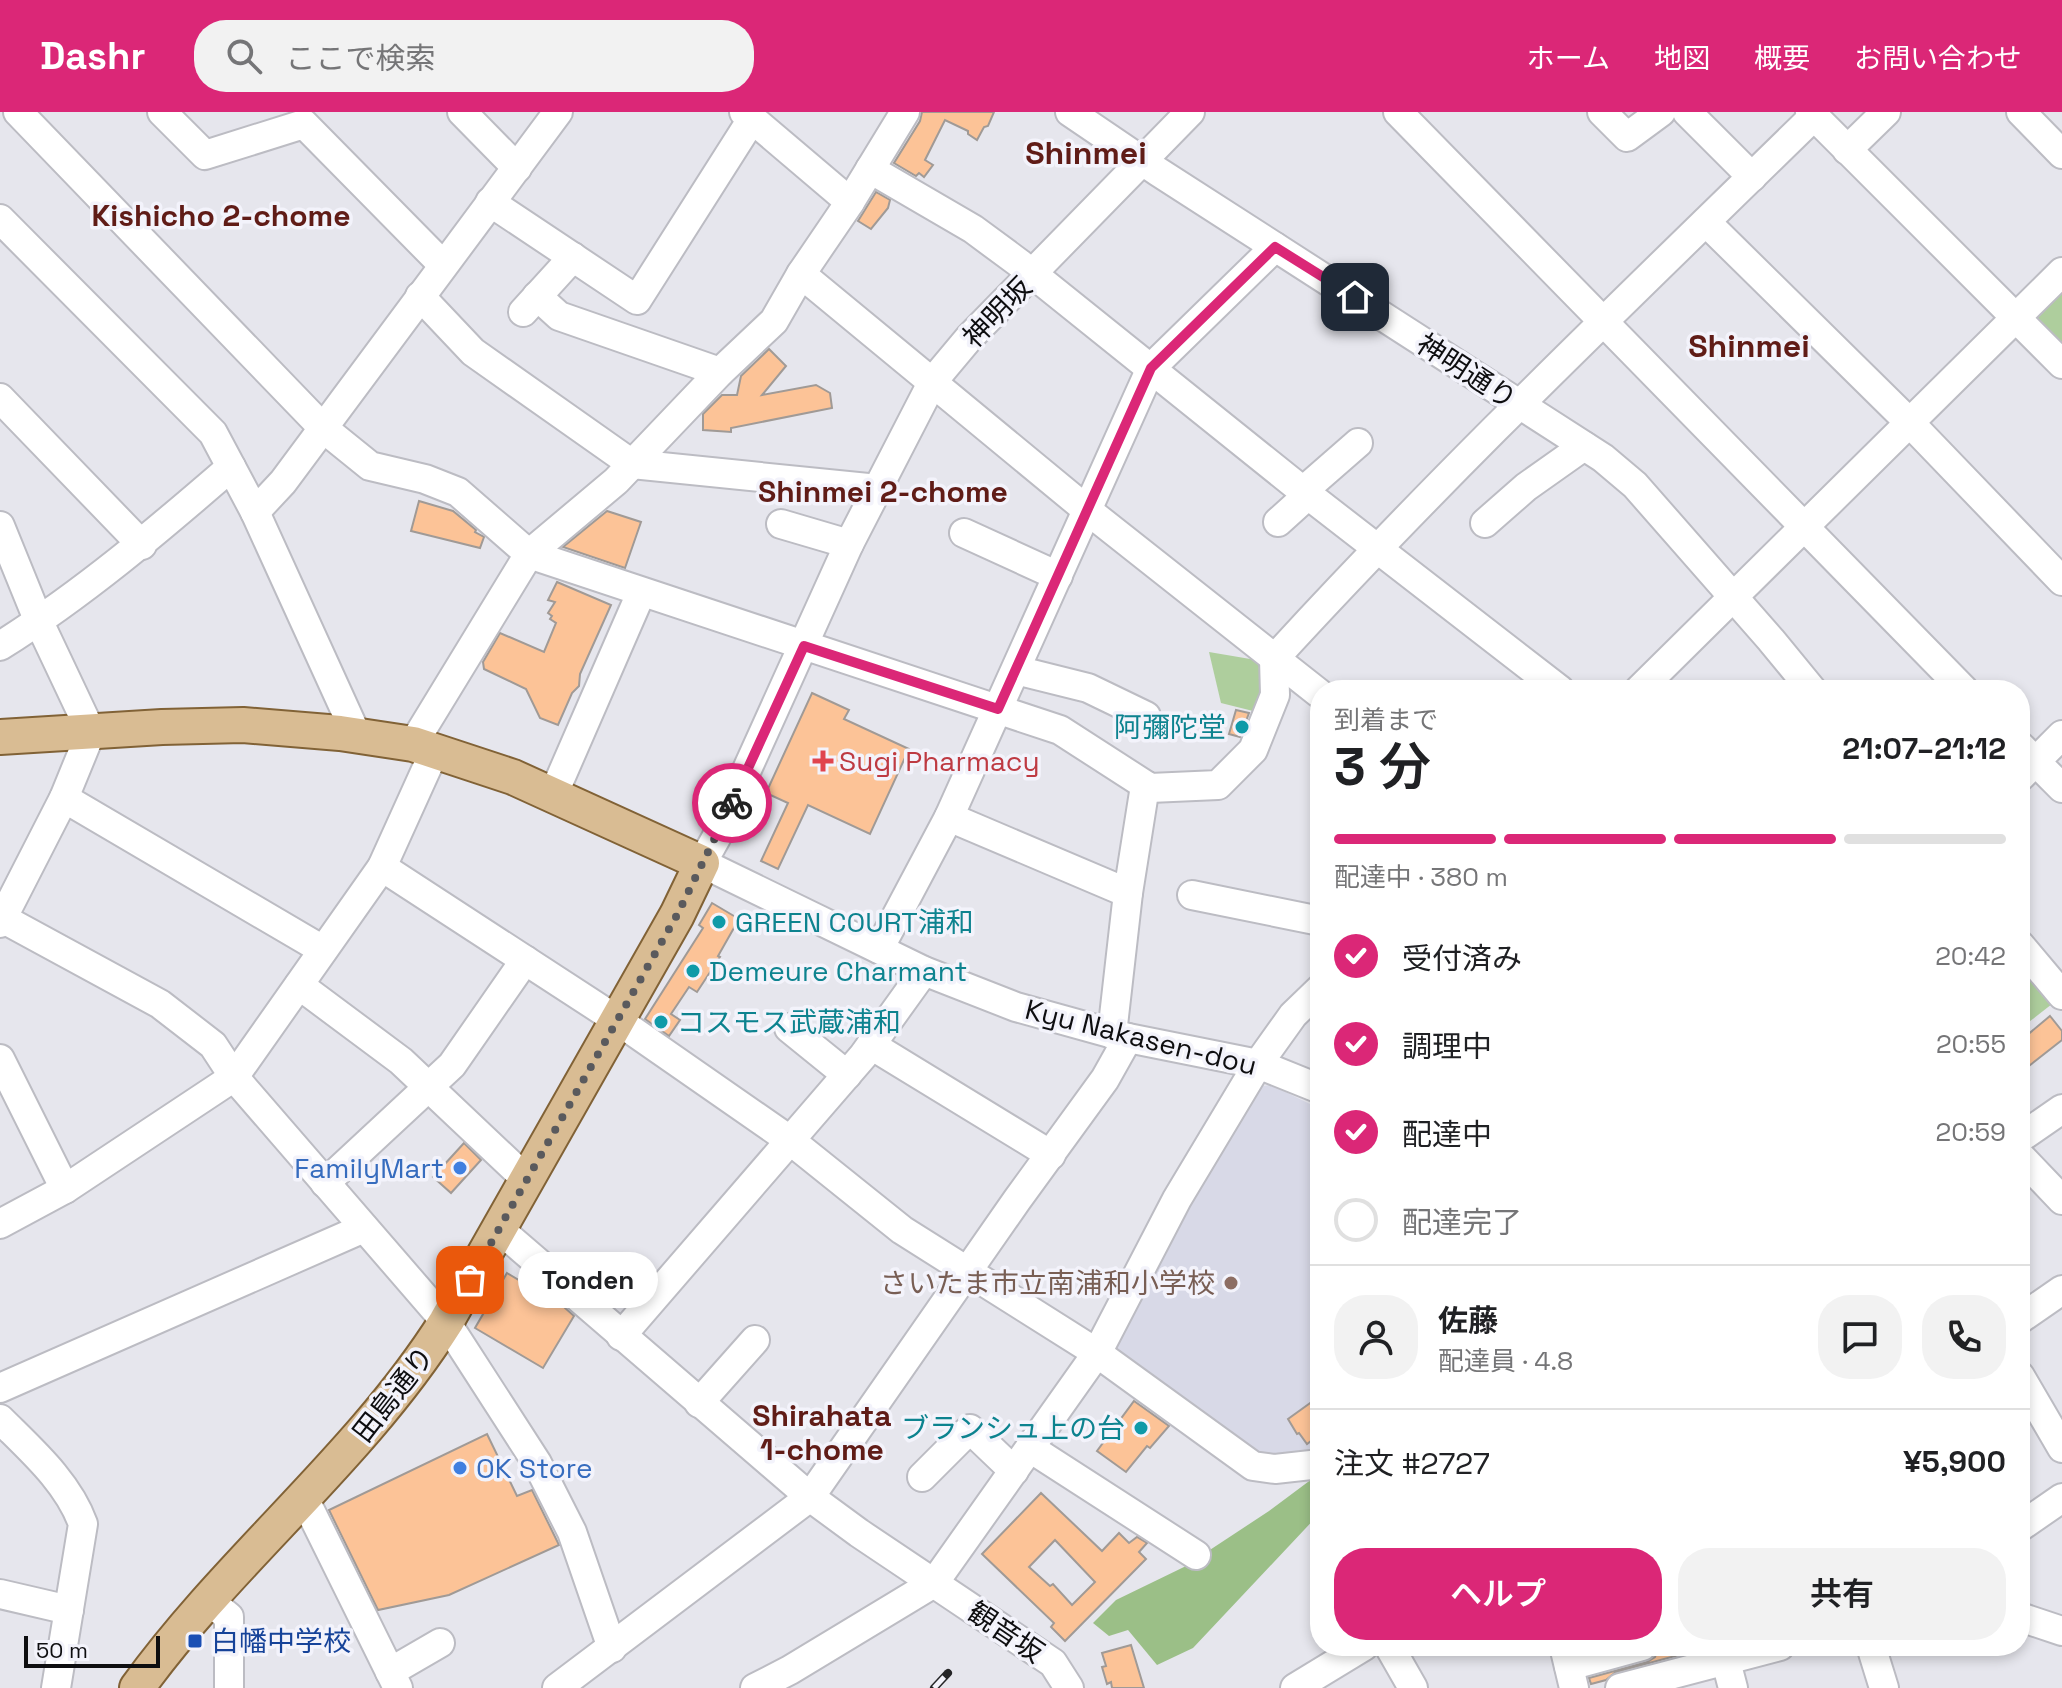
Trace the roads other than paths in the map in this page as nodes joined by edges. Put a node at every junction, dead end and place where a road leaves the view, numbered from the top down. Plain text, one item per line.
1 (18, 112) edge
2 (162, 112) edge
3 (462, 112) edge
4 (558, 112) edge
5 (905, 112) edge
6 (1070, 112) edge
7 (1190, 112) edge
8 (1398, 112) edge
9 (1602, 112) edge
10 (1661, 112) edge
11 (1687, 112) edge
12 (1886, 112) edge
13 (2021, 112) edge
14 (1812, 114) edge
15 (748, 116) edge
16 (299, 118) edge
17 (1847, 150) junction
18 (2062, 154) edge
19 (1142, 161) junction
20 (517, 168) junction
21 (870, 169) junction
22 (1752, 177) junction
23 (490, 202) junction
24 (850, 202) junction
25 (0, 219) edge
26 (1706, 222) junction
27 (1275, 247) junction
28 (573, 257) junction
29 (443, 265) junction
30 (2062, 272) edge
31 (801, 274) junction
32 (1033, 274) junction
33 (420, 296) junction
34 (2017, 319) junction
35 (1602, 322) junction
36 (2062, 364) edge
37 (1151, 368) junction
38 (720, 372) junction
39 (933, 381) junction
40 (0, 398) edge
41 (1518, 404) junction
42 (1910, 423) junction
43 (323, 428) junction
44 (1358, 443) dead end
45 (1584, 446) junction
46 (632, 464) junction
47 (231, 467) junction
48 (878, 489) junction
49 (1305, 493) junction
50 (1087, 510) junction
51 (255, 512) junction
52 (1278, 522) dead end
53 (1485, 523) dead end
54 (781, 524) dead end
55 (0, 526) edge
56 (1803, 528) junction
57 (964, 533) dead end
58 (849, 544) junction
59 (142, 545) junction
60 (1376, 547) junction
61 (529, 554) junction
62 (1058, 576) junction
63 (2062, 581) edge
64 (641, 593) junction
65 (1732, 597) junction
66 (39, 622) junction
67 (0, 646) edge
68 (804, 646) junction
69 (1274, 659) junction
70 (1016, 670) junction
71 (1547, 680) edge
72 (1649, 680) edge
73 (1803, 680) edge
74 (1954, 680) edge
75 (1310, 686) edge
76 (998, 709) junction
77 (1146, 716) dead end
78 (91, 732) junction
79 (2062, 735) edge
80 (357, 736) junction
81 (0, 737) edge
82 (424, 747) junction
83 (2030, 757) edge
84 (2030, 765) edge
85 (1145, 786) junction
86 (2062, 788) edge
87 (553, 795) junction
88 (64, 798) junction
89 (949, 817) junction
90 (702, 863) junction
91 (382, 867) junction
92 (1128, 893) junction
93 (1192, 895) dead end
94 (1, 919) edge
95 (1310, 919) edge
96 (879, 949) junction
97 (323, 950) junction
98 (2030, 957) edge
99 (525, 960) junction
100 (924, 971) junction
101 (299, 985) junction
102 (2062, 995) edge
103 (1310, 999) edge
104 (617, 1020) junction
105 (789, 1028) dead end
106 (1120, 1036) junction
107 (871, 1045) junction
108 (0, 1059) edge
109 (1258, 1064) junction
110 (847, 1075) junction
111 (234, 1077) junction
112 (1310, 1085) edge
113 (430, 1088) junction
114 (2062, 1109) edge
115 (2030, 1131) edge
116 (791, 1141) junction
117 (1051, 1155) junction
118 (2030, 1166) edge
119 (527, 1180) junction
120 (325, 1183) junction
121 (65, 1189) junction
122 (2062, 1200) edge
123 (0, 1224) edge
124 (364, 1228) junction
125 (499, 1229) junction
126 (970, 1271) junction
127 (2062, 1290) edge
128 (2030, 1312) edge
129 (446, 1322) junction
130 (621, 1336) junction
131 (755, 1340) dead end
132 (1097, 1353) junction
133 (0, 1388) edge
134 (2030, 1393) edge
135 (699, 1403) junction
136 (0, 1419) edge
137 (1030, 1448) junction
138 (2062, 1448) edge
139 (1310, 1465) edge
140 (1014, 1471) junction
141 (922, 1477) dead end
142 (810, 1497) junction
143 (304, 1498) junction
144 (2062, 1498) edge
145 (2030, 1520) edge
146 (1196, 1555) dead end
147 (934, 1583) junction
148 (0, 1594) edge
149 (208, 1600) junction
150 (69, 1610) junction
151 (2030, 1620) edge
152 (2062, 1631) edge
153 (440, 1643) dead end
154 (1348, 1656) edge
155 (1395, 1656) edge
156 (1607, 1656) edge
157 (1715, 1656) edge
158 (1725, 1656) edge
159 (1874, 1656) edge
160 (598, 1666) edge
161 (1569, 1667) edge
162 (394, 1680) edge
163 (56, 1688) edge
164 (137, 1688) edge
165 (229, 1688) edge
166 (557, 1688) edge
167 (755, 1688) edge
168 (1069, 1688) edge
169 (1295, 1688) edge
170 (1413, 1688) edge
171 (1620, 1688) edge
172 (1733, 1688) edge
173 (1884, 1688) edge

1 - 43 street
2 - 16 street
3 - 20 street
4 - 20 street
5 - 21 street
6 - 19 street, 神明通り
7 - 19 street, 神明坂
8 - 35 street
9 - 10 street
11 - 22 street
12 - 17 street
13 - 18 street
14 - 17 street
14 - 22 street
15 - 24 street
15 - 28 street
16 - 29 street
17 - 34 street
19 - 27 street, 神明通り
19 - 32 street, 神明坂
20 - 23 street
21 - 24 street
21 - 32 street
22 - 26 street
23 - 28 street
23 - 29 street
24 - 31 street
25 - 47 street
26 - 35 street
26 - 42 street
27 - 37 street
27 - 41 street, 神明通り
28 - 38 street
29 - 33 street
30 - 34 street
31 - 38 street
31 - 39 street
32 - 37 street
32 - 39 street, 神明坂
33 - 43 street
33 - 46 street
34 - 36 street
34 - 42 street
35 - 41 street
35 - 56 street
37 - 49 street
37 - 50 street
38 - 46 street
39 - 48 street, 神明坂
39 - 50 street
40 - 59 street
41 - 45 street, 神明通り
41 - 60 street
42 - 56 street
42 - 63 street
43 - 51 street
43 - 61 street
44 - 49 street
45 - 53 street
45 - 65 street, 神明通り
46 - 48 street
46 - 61 street
47 - 51 street
47 - 59 street
48 - 58 street, 神明坂
49 - 52 street
49 - 60 street
50 - 62 street
50 - 69 street
51 - 80 street
54 - 58 street
55 - 66 street
56 - 65 street
56 - 74 street
57 - 62 street
58 - 68 street, 田島通り
59 - 66 street
60 - 69 street
60 - 71 street
61 - 64 street
61 - 82 street
62 - 70 street
64 - 68 street
64 - 87 street
65 - 72 street
65 - 73 street, 神明通り
66 - 67 street
66 - 78 street
68 - 76 street
68 - 90 street, 田島通り
69 - 75 street
69 - 85 street
70 - 76 street
70 - 77 street
76 - 85 street
76 - 89 street
78 - 80 main road
78 - 81 main road
78 - 88 street
79 - 83 street
80 - 82 main road
82 - 87 main road
82 - 91 street
84 - 86 street
85 - 92 street
87 - 90 main road
88 - 94 street
88 - 97 street
89 - 92 street
89 - 96 street
90 - 96 street, Kyu Nakasen-dou
90 - 104 main road, 田島通り
91 - 97 street
91 - 99 street
92 - 106 street
93 - 95 street
94 - 111 street
96 - 100 street, Kyu Nakasen-dou
97 - 101 street
98 - 102 street
99 - 104 street
99 - 113 street
100 - 106 street, Kyu Nakasen-dou
100 - 107 street
101 - 111 street
101 - 113 street
103 - 109 street
104 - 116 street
104 - 119 main road, 田島通り
105 - 110 street
106 - 109 street, Kyu Nakasen-dou
106 - 117 street
107 - 110 street
107 - 117 street
108 - 121 street
109 - 112 street, Kyu Nakasen-dou
109 - 132 street
110 - 116 street
111 - 120 street
111 - 121 street
113 - 119 street
113 - 120 street
114 - 115 street
116 - 126 street
116 - 130 street
117 - 126 street
118 - 122 street
119 - 125 main road, 田島通り
120 - 124 street
121 - 123 street
124 - 129 street
124 - 133 street
125 - 129 main road, 田島通り
125 - 130 street, 観音坂
126 - 132 street
126 - 142 street
127 - 128 street
129 - 143 main road, 田島通り
129 - 160 street
130 - 135 street, 観音坂
131 - 135 street
132 - 137 street
132 - 139 street
134 - 138 street
135 - 142 street, 観音坂
136 - 150 street
137 - 140 street
137 - 146 street
140 - 141 street
140 - 147 street
142 - 147 street, 観音坂
142 - 160 street
143 - 149 main road, 田島通り
143 - 162 street
144 - 145 street
147 - 167 street
147 - 168 street, 観音坂
148 - 150 street
149 - 164 main road, 田島通り
149 - 165 street
150 - 163 street
151 - 152 street
153 - 162 street
154 - 169 street
155 - 170 street
156 - 161 street
157 - 171 street
158 - 172 street
159 - 173 street
160 - 166 street

